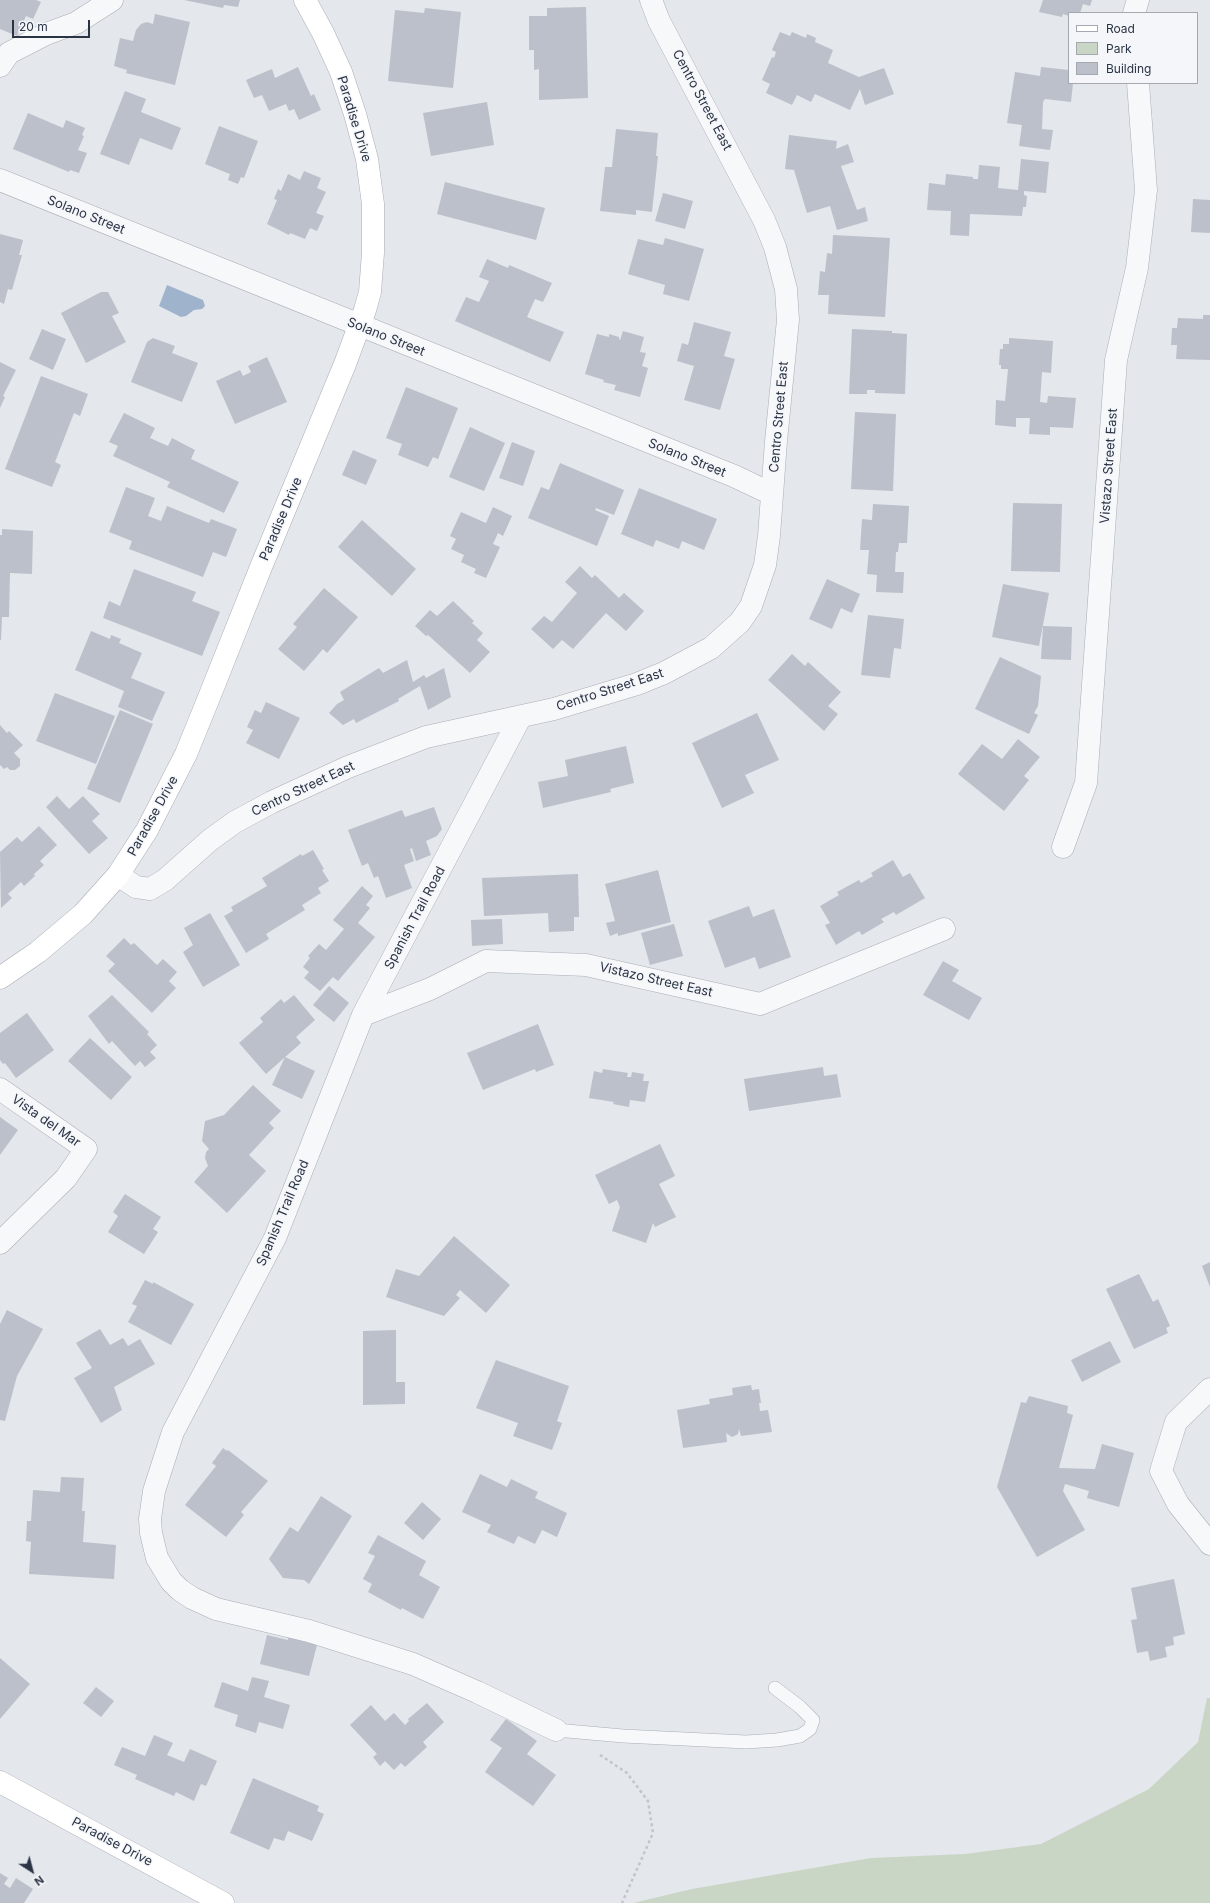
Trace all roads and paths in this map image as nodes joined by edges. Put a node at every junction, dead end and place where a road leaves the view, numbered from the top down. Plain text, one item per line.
1 (112, 0) edge
2 (305, 0) edge
3 (651, 0) edge
4 (1138, 0) edge
5 (1134, 12) edge
6 (0, 66) edge
7 (1138, 84) edge
8 (0, 180) edge
9 (360, 326) junction
10 (772, 494) junction
11 (521, 716) junction
12 (1063, 847) dead end
13 (118, 874) junction
14 (944, 930) dead end
15 (0, 978) edge
16 (364, 1015) junction
17 (0, 1089) edge
18 (0, 1243) edge
19 (1210, 1389) edge
20 (1210, 1544) edge
21 (775, 1688) dead end
22 (556, 1730) joint
23 (597, 1753) dead end
24 (0, 1782) edge
25 (223, 1903) edge
26 (622, 1903) edge

1 - 6 street
2 - 9 street, Paradise Drive
3 - 10 street, Centro Street East
4 - 5 street
7 - 12 street, Vistazo Street East
8 - 9 street, Solano Street
9 - 10 street, Solano Street
9 - 13 street, Paradise Drive
10 - 11 street, Centro Street East
11 - 13 street, Centro Street East
11 - 16 street, Spanish Trail Road
13 - 15 street, Paradise Drive
14 - 16 street, Vistazo Street East
16 - 22 street, Spanish Trail Road
17 - 18 street, Vista del Mar
19 - 20 street
21 - 22 lane
23 - 26 path
24 - 25 street, Paradise Drive

